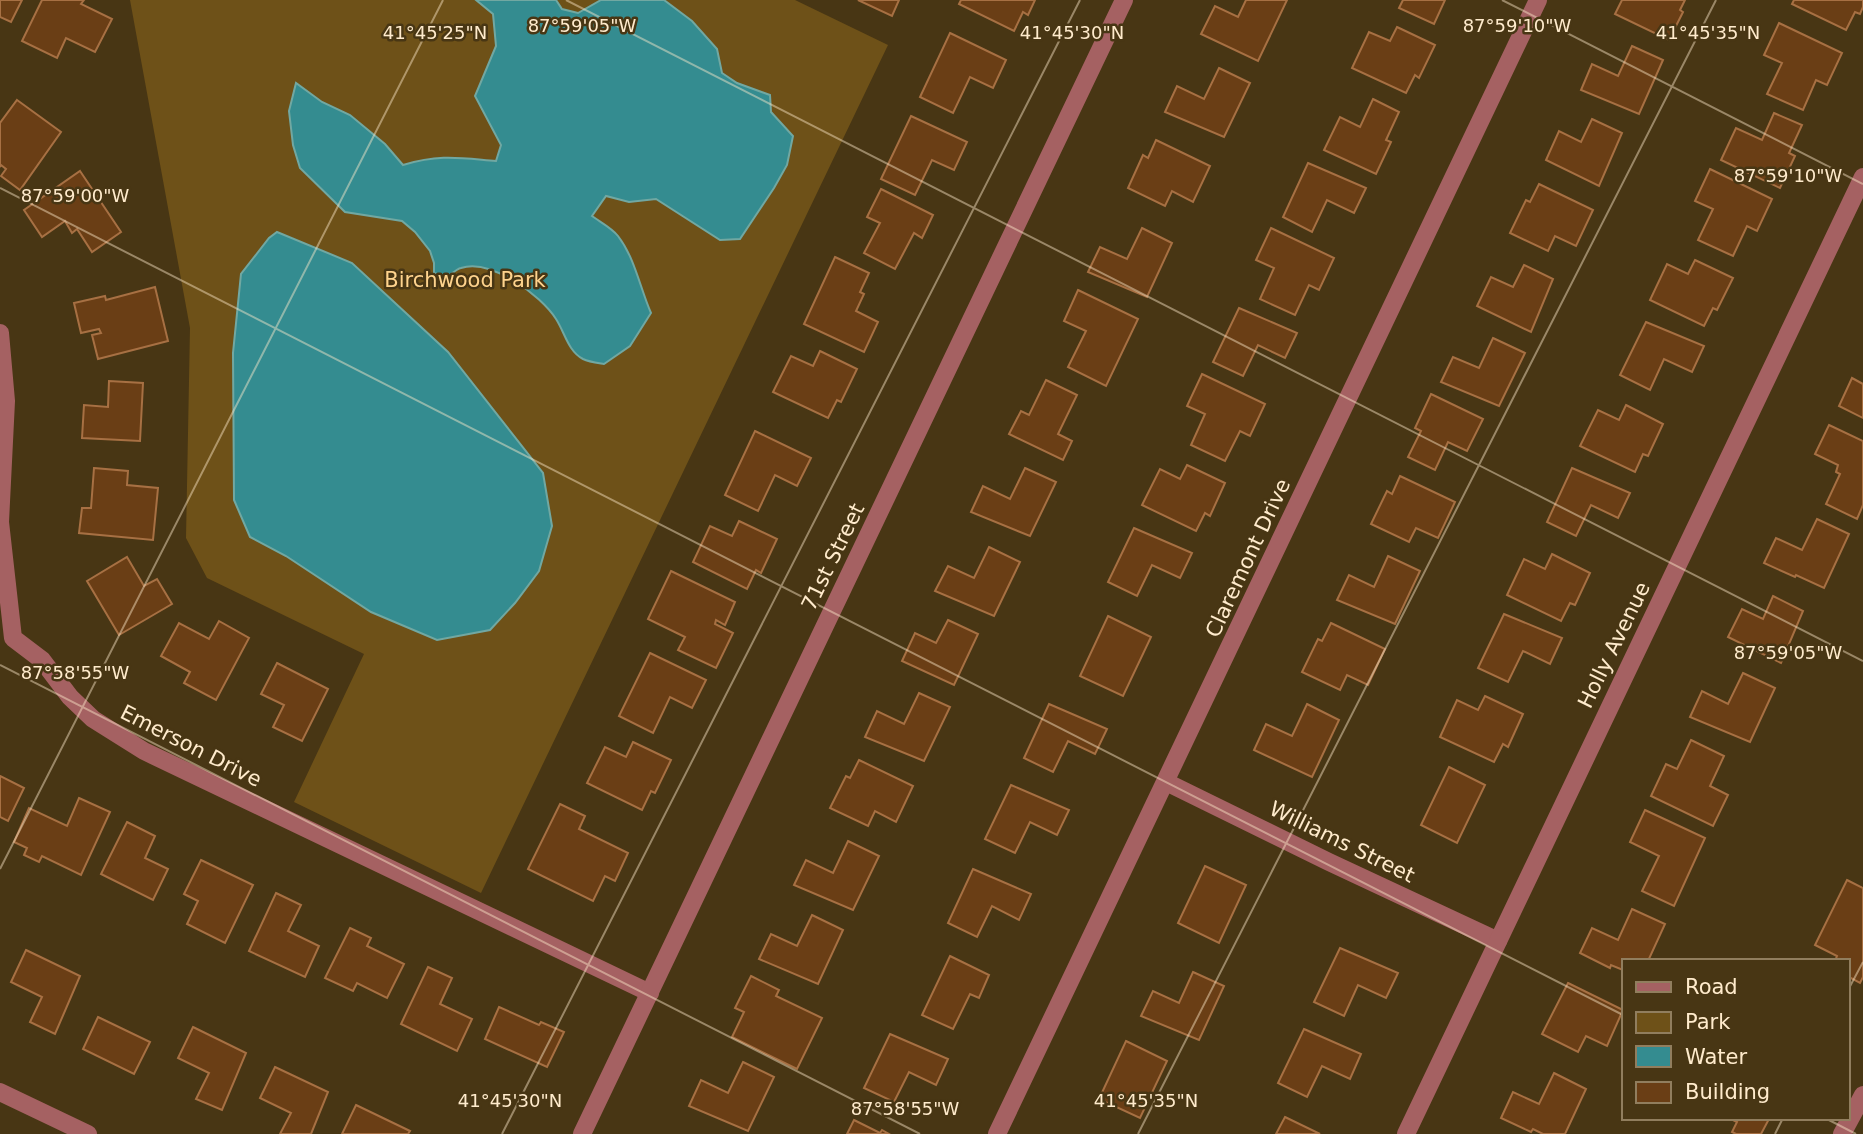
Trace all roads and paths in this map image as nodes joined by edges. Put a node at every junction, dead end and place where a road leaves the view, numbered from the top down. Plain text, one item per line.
1 (1124, 0) edge
2 (1538, 0) edge
3 (1863, 177) edge
4 (0, 333) edge
5 (6, 639) edge
6 (1166, 782) junction
7 (1498, 941) junction
8 (650, 993) junction
9 (0, 1092) edge
10 (1863, 1095) edge
11 (88, 1134) edge
12 (582, 1134) edge
13 (997, 1134) edge
14 (1406, 1134) edge
15 (1842, 1134) edge

1 - 8 street, 71st Street
2 - 6 street, Claremont Drive
3 - 7 street, Holly Avenue
4 - 5 street, Emerson Drive
5 - 8 street, Emerson Drive
6 - 7 street, Williams Street
6 - 13 street, Claremont Drive
7 - 14 street, Holly Avenue
8 - 12 street, 71st Street
9 - 11 street
10 - 15 street

